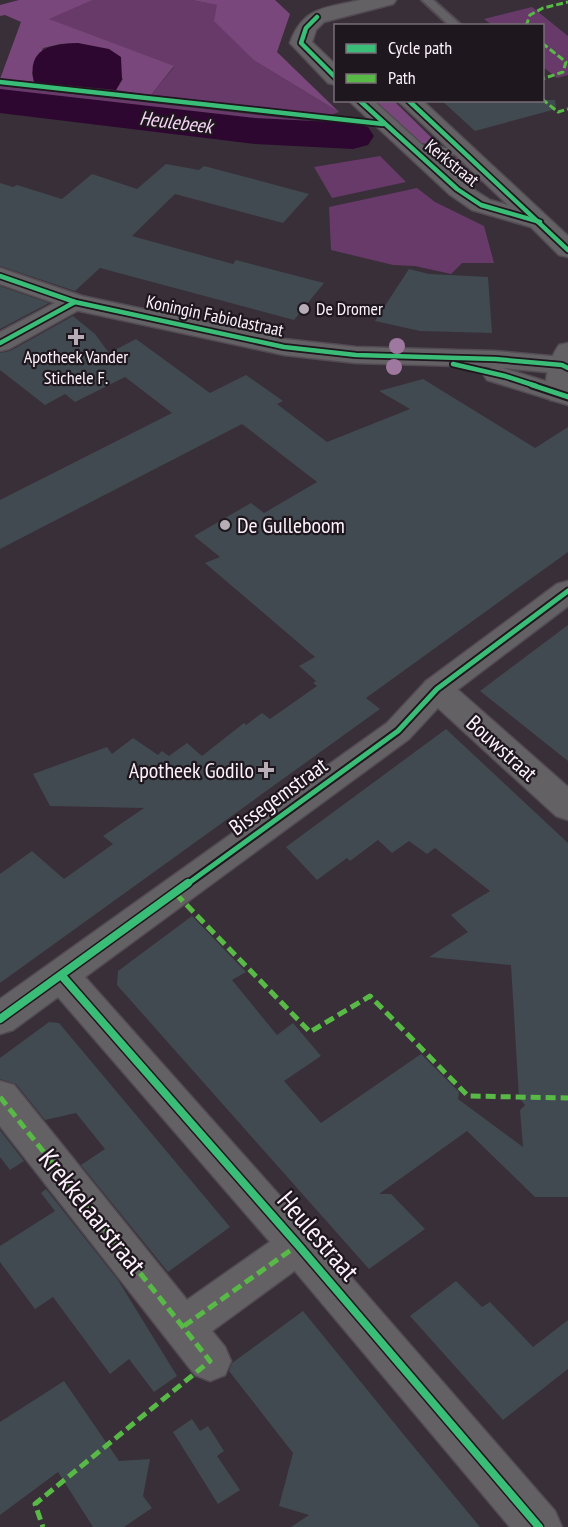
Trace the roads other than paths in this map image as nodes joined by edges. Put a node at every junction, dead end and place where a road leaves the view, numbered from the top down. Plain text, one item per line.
1 (387, 0) edge
2 (427, 0) edge
3 (310, 11) junction
4 (455, 24) edge
5 (334, 32) edge
6 (334, 76) edge
7 (361, 102) edge
8 (410, 102) edge
9 (411, 150) junction
10 (464, 152) junction
11 (540, 222) junction
12 (568, 250) edge
13 (0, 276) edge
14 (75, 302) junction
15 (0, 343) edge
16 (430, 358) junction
17 (566, 361) edge
18 (564, 395) edge
19 (568, 591) edge
20 (437, 689) junction
21 (568, 807) edge
22 (62, 976) junction
23 (0, 1019) edge
24 (0, 1097) edge
25 (298, 1245) junction
26 (184, 1326) junction
27 (210, 1361) dead end
28 (539, 1527) edge

1 - 3 street
2 - 4 lane
3 - 5 street
3 - 6 street
7 - 9 street, Kerkstraat
8 - 10 street, Kerkstraat
9 - 10 lane, Kerkstraat
9 - 11 street, Kerkstraat
10 - 11 street, Kerkstraat
11 - 12 street, Kerkstraat
13 - 14 street, Koningin Fabiolastraat
14 - 15 street
14 - 16 street, Koningin Fabiolastraat
16 - 17 street, Koningin Fabiolastraat
16 - 18 street, Koningin Fabiolastraat
17 - 18 street
19 - 20 street, Bissegemstraat
20 - 21 street, Bouwstraat
20 - 22 street, Bissegemstraat
22 - 23 street, Bissegemstraat
22 - 25 street, Heulestraat
24 - 26 street, Krekkelaarstraat
25 - 26 street
25 - 28 street, Heulestraat
26 - 27 street, Krekkelaarstraat

